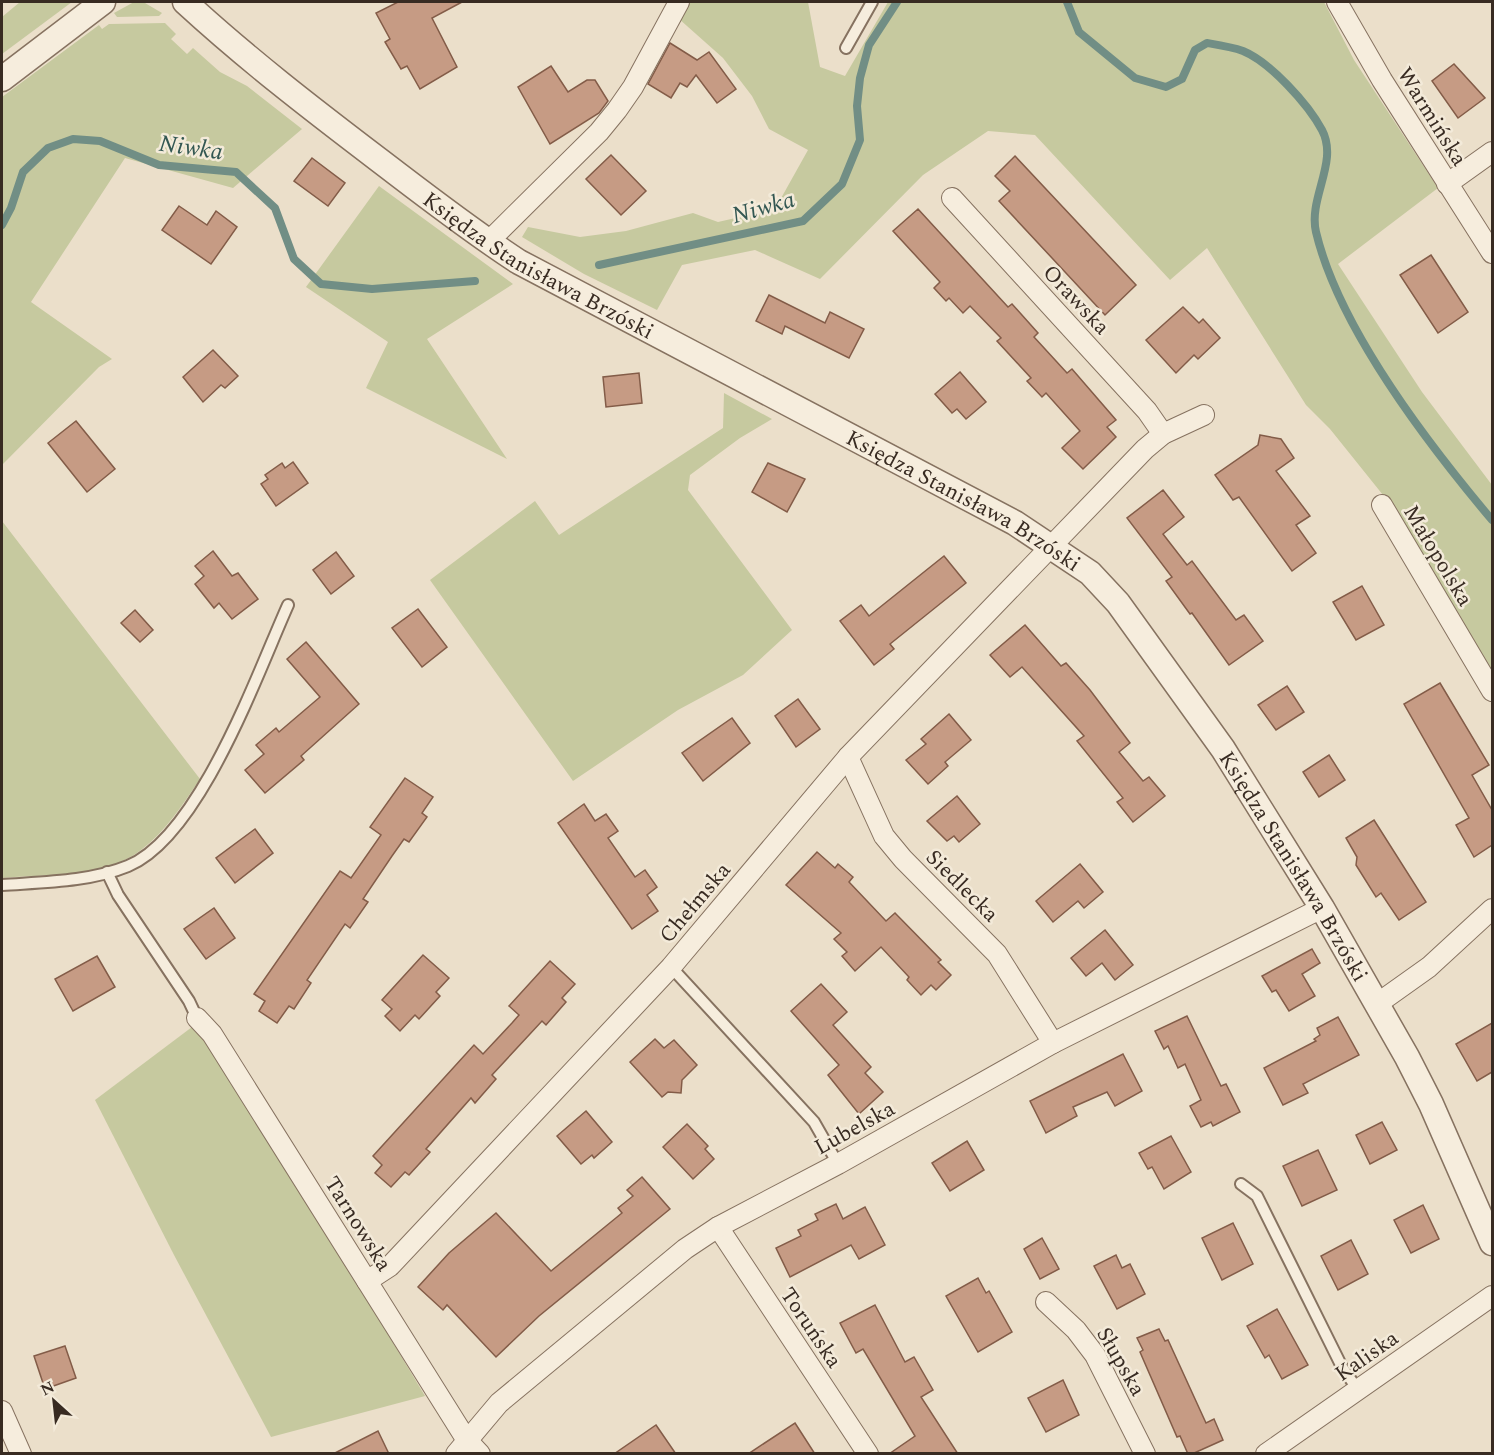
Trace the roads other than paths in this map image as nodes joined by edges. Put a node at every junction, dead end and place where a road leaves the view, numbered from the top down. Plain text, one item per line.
1 (103, 2) edge
2 (185, 2) edge
3 (679, 2) edge
4 (872, 2) edge
5 (1337, 2) edge
6 (846, 48) dead end
7 (2, 79) edge
8 (1492, 152) edge
9 (1447, 183) junction
10 (952, 198) dead end
11 (488, 242) junction
12 (1492, 253) edge
13 (1204, 415) dead end
14 (1163, 434) junction
15 (1382, 505) dead end
16 (1051, 546) junction
17 (288, 605) dead end
18 (1492, 691) edge
19 (848, 757) junction
20 (107, 872) junction
21 (2, 885) edge
22 (1322, 908) junction
23 (1492, 909) edge
24 (671, 967) junction
25 (1377, 1004) junction
26 (197, 1018) joint
27 (1053, 1043) junction
28 (838, 1164) junction
29 (1241, 1184) dead end
30 (718, 1227) junction
31 (1492, 1243) edge
32 (367, 1281) junction
33 (1492, 1296) edge
34 (1046, 1302) dead end
35 (1358, 1390) junction
36 (2, 1411) edge
37 (461, 1446) edge
38 (21, 1454) edge
39 (480, 1454) edge
40 (868, 1454) edge
41 (1145, 1454) edge
42 (1266, 1454) edge

1 - 7 street
2 - 11 street, Księdza Stanisława Brzóski
3 - 11 street
4 - 6 lane
5 - 9 street, Warmińska
8 - 9 street
9 - 12 street, Warmińska
10 - 14 street, Orawska
11 - 16 street, Księdza Stanisława Brzóski
13 - 14 street
14 - 16 street
15 - 18 street, Małopolska
16 - 19 street, Chełmska
16 - 22 street, Księdza Stanisława Brzóski
17 - 20 lane
19 - 24 street, Chełmska
19 - 27 street, Siedlecka
20 - 21 lane
20 - 26 lane
22 - 25 street, Księdza Stanisława Brzóski
22 - 27 street, Lubelska
23 - 25 street
24 - 28 lane
24 - 32 street, Chełmska
25 - 31 street, Księdza Stanisława Brzóski
26 - 32 street, Tarnowska
27 - 28 street, Lubelska
28 - 30 street, Lubelska
29 - 35 lane
30 - 37 street, Lubelska
30 - 40 street, Toruńska
32 - 37 street, Tarnowska
33 - 35 street, Kaliska
34 - 41 street, Słupska
35 - 42 street, Kaliska
36 - 38 street
37 - 39 street, Tarnowska

